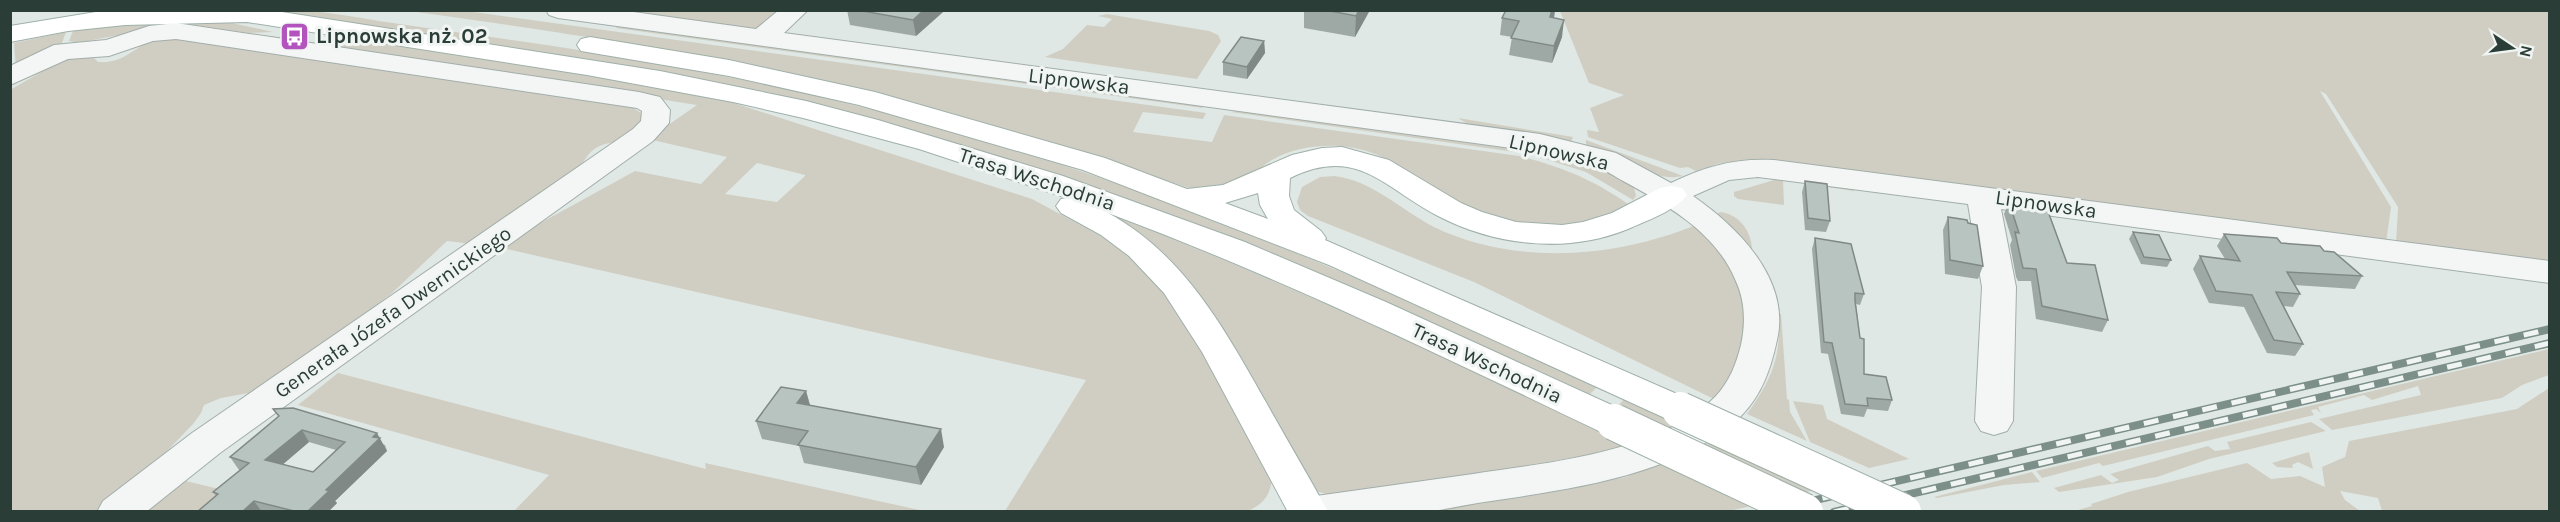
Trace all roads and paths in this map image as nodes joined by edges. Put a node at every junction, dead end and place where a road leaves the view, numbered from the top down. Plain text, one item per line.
1 (84, 10) edge
2 (219, 10) edge
3 (347, 10) edge
4 (795, 10) edge
5 (567, 11) edge
6 (37, 12) edge
7 (264, 18) junction
8 (10, 23) edge
9 (10, 34) edge
10 (761, 38) junction
11 (10, 77) edge
12 (995, 164) junction
13 (1275, 174) junction
14 (1671, 195) junction
15 (1982, 195) junction
16 (1183, 196) junction
17 (1341, 258) junction
18 (2550, 272) edge
19 (1994, 421) dead end
20 (117, 512) edge
21 (1308, 512) edge
22 (1316, 512) edge
23 (1805, 512) edge
24 (1903, 512) edge

1 - 6 main road
2 - 7 main road, Trasa Wschodnia
3 - 16 main road, Trasa Wschodnia
4 - 10 street
5 - 10 street, Lipnowska
6 - 8 main road
7 - 9 main road
7 - 12 main road, Trasa Wschodnia
10 - 14 street, Lipnowska
11 - 20 street, Generała Józefa Dwernickiego
12 - 21 main road
12 - 23 main road, Trasa Wschodnia, bridge
13 - 14 main road
13 - 16 main road
13 - 17 main road
14 - 15 street, Lipnowska
14 - 22 street
15 - 18 street, Lipnowska
15 - 19 street
16 - 17 main road, Trasa Wschodnia
17 - 24 main road, Trasa Wschodnia, bridge

